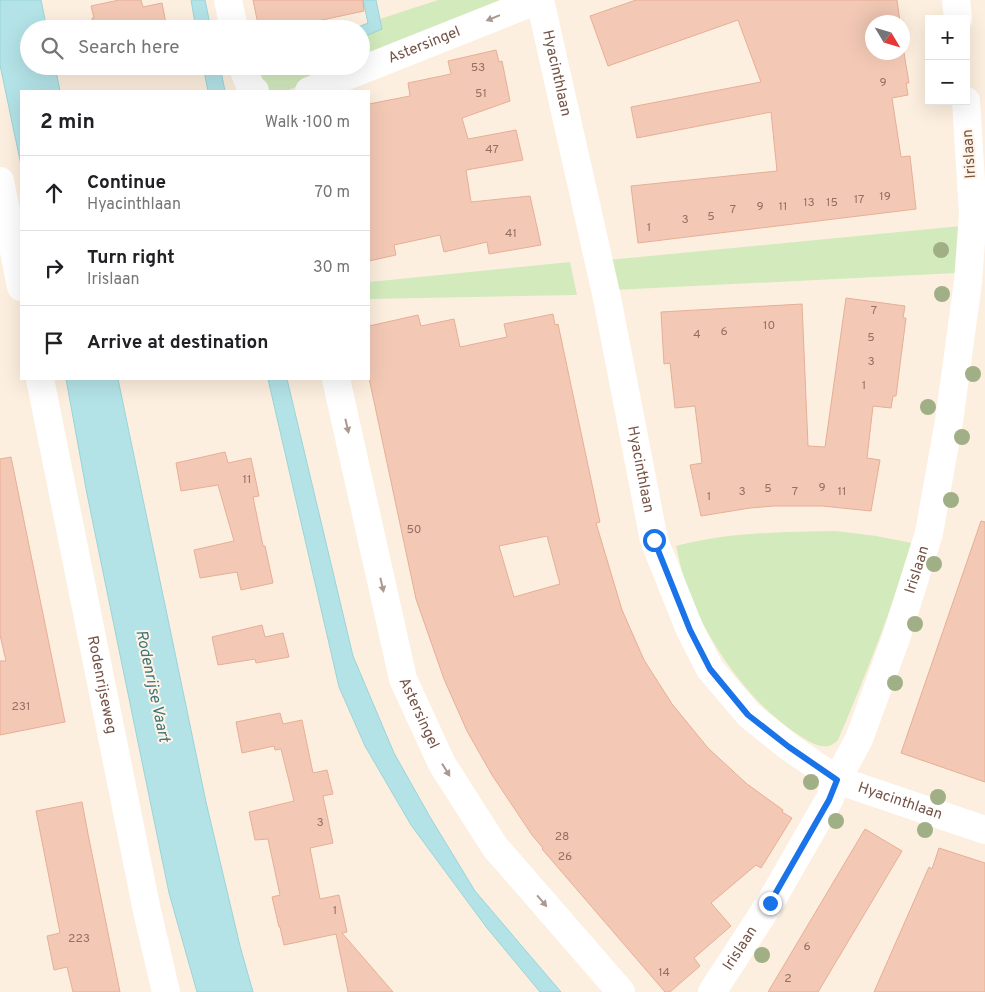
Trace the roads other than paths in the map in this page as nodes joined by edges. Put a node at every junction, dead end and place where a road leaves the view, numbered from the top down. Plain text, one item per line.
1 (228, 0) edge
2 (539, 0) edge
3 (956, 0) edge
4 (958, 15) edge
5 (232, 20) edge
6 (370, 67) edge
7 (246, 75) edge
8 (350, 75) edge
9 (254, 90) edge
10 (313, 90) edge
11 (966, 105) edge
12 (0, 181) edge
13 (20, 282) edge
14 (40, 380) edge
15 (336, 380) edge
16 (837, 780) junction
17 (985, 830) edge
18 (166, 992) edge
19 (621, 992) edge
20 (712, 992) edge

1 - 5 street
2 -> 6 street, Astersingel
2 - 16 street, Hyacinthlaan
3 - 4 street
7 - 9 street
8 -> 10 street, Astersingel
11 - 16 street, Irislaan
12 - 13 street
14 - 18 street, Rodenrijseweg
15 -> 19 street, Astersingel
16 - 17 street, Hyacinthlaan
16 - 20 street, Irislaan

